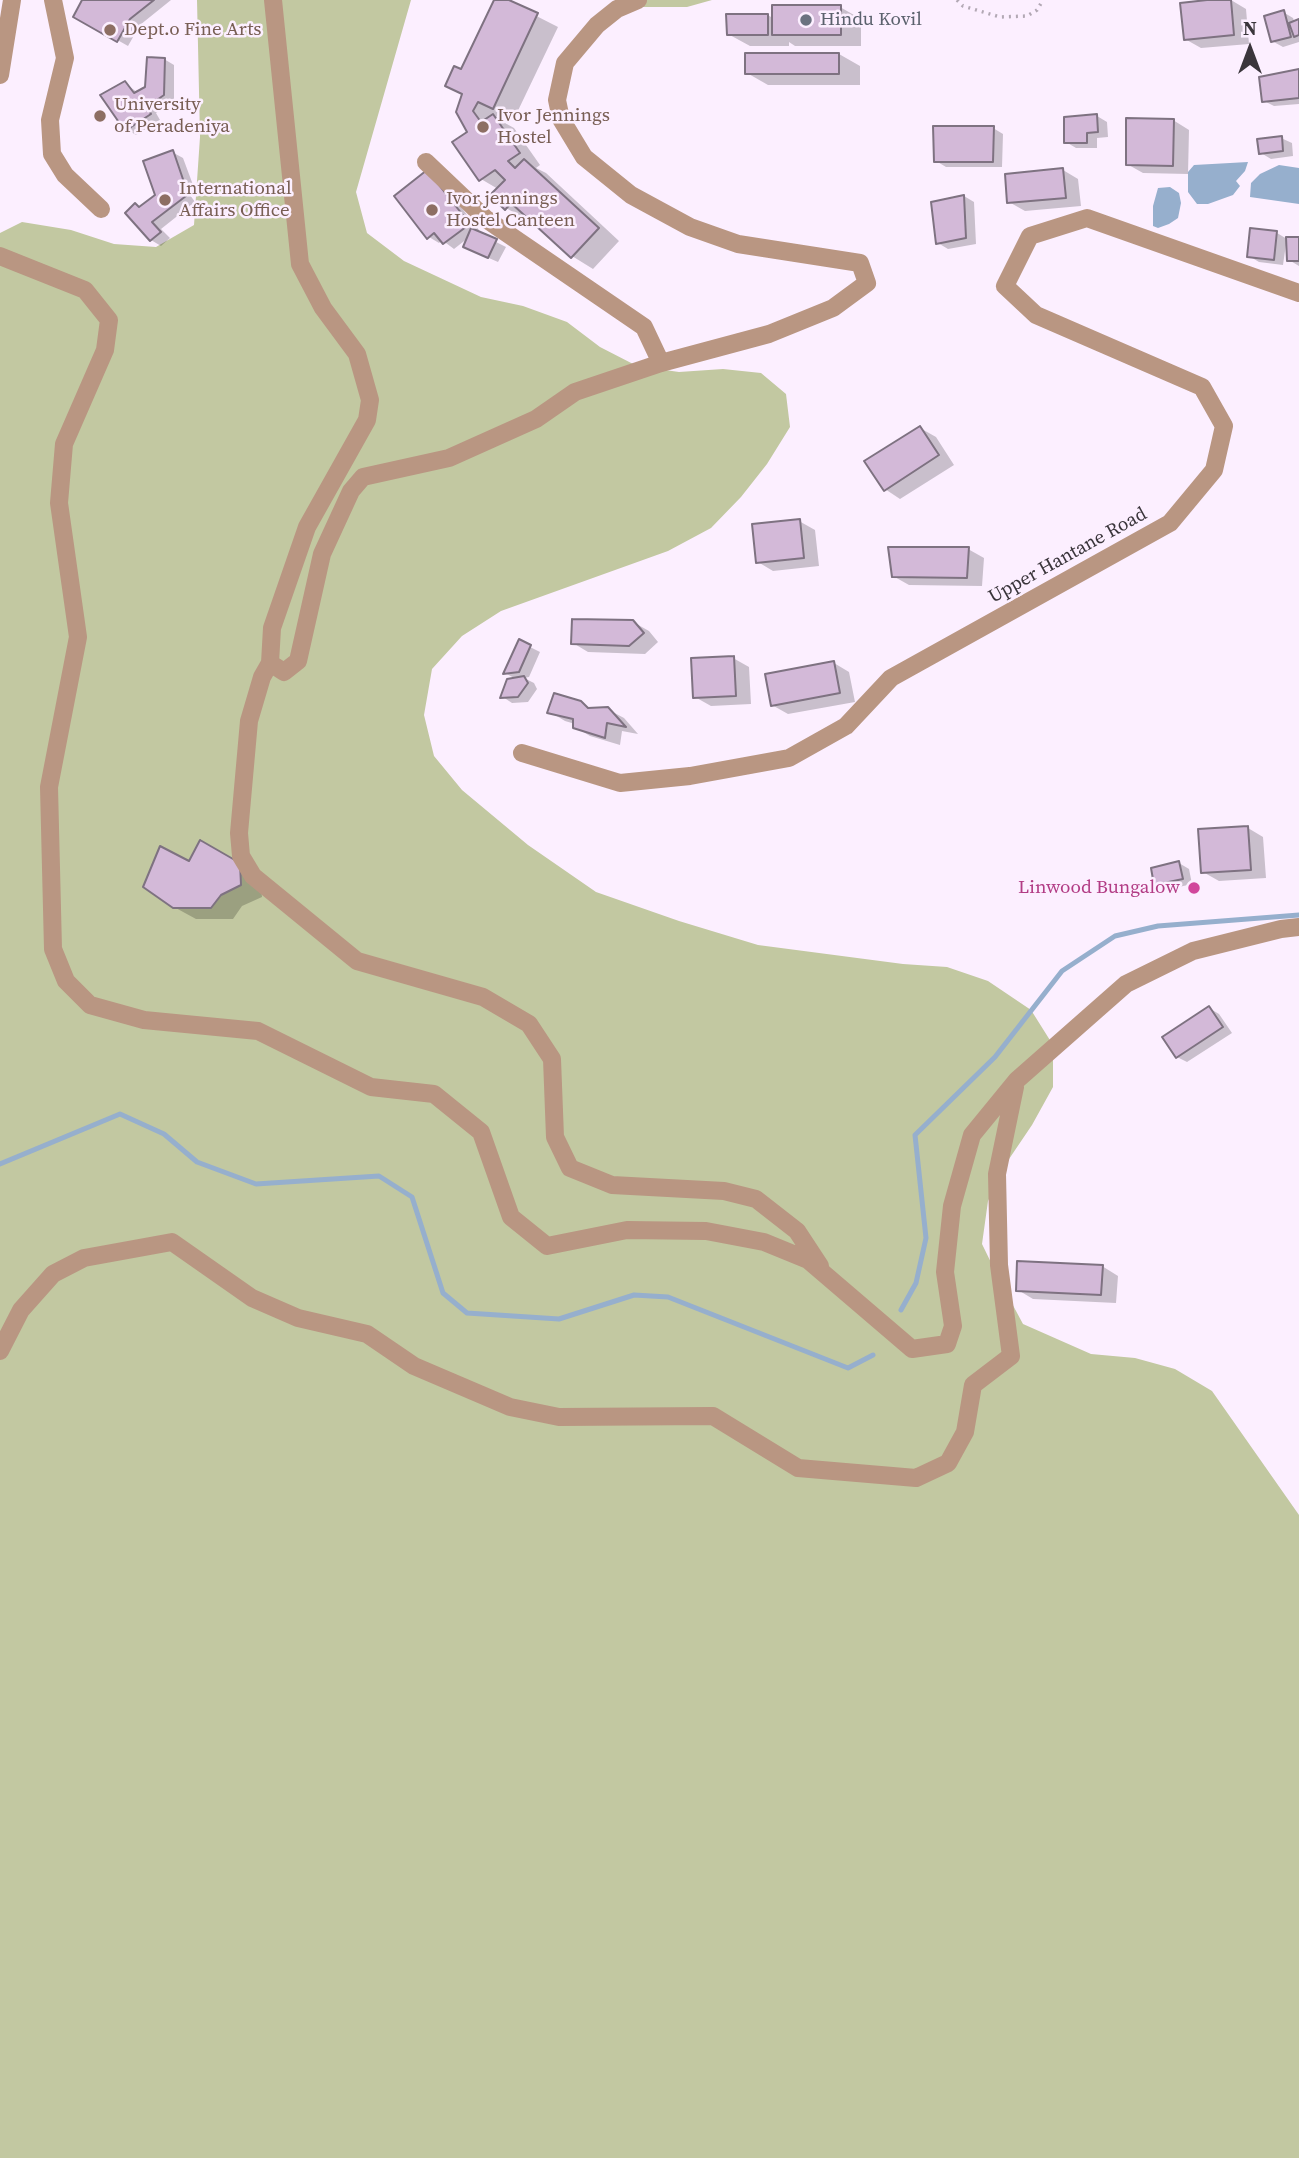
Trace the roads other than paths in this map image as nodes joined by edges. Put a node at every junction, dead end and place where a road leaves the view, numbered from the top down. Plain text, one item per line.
1 (12, 0) edge
2 (53, 0) edge
3 (273, 0) edge
4 (638, 0) edge
5 (0, 75) edge
6 (426, 162) dead end
7 (101, 209) dead end
8 (0, 256) edge
9 (1299, 293) edge
10 (661, 363) junction
11 (270, 663) junction
12 (522, 753) dead end
13 (1299, 927) edge
14 (1017, 1080) junction
15 (828, 1277) junction
16 (0, 1351) edge

1 - 5 street
2 - 7 street
3 - 11 street
4 - 10 street
6 - 10 street
8 - 15 street
9 - 12 street, Upper Hantane Road
10 - 11 street
11 - 15 street
13 - 14 street
14 - 15 street
14 - 16 street

